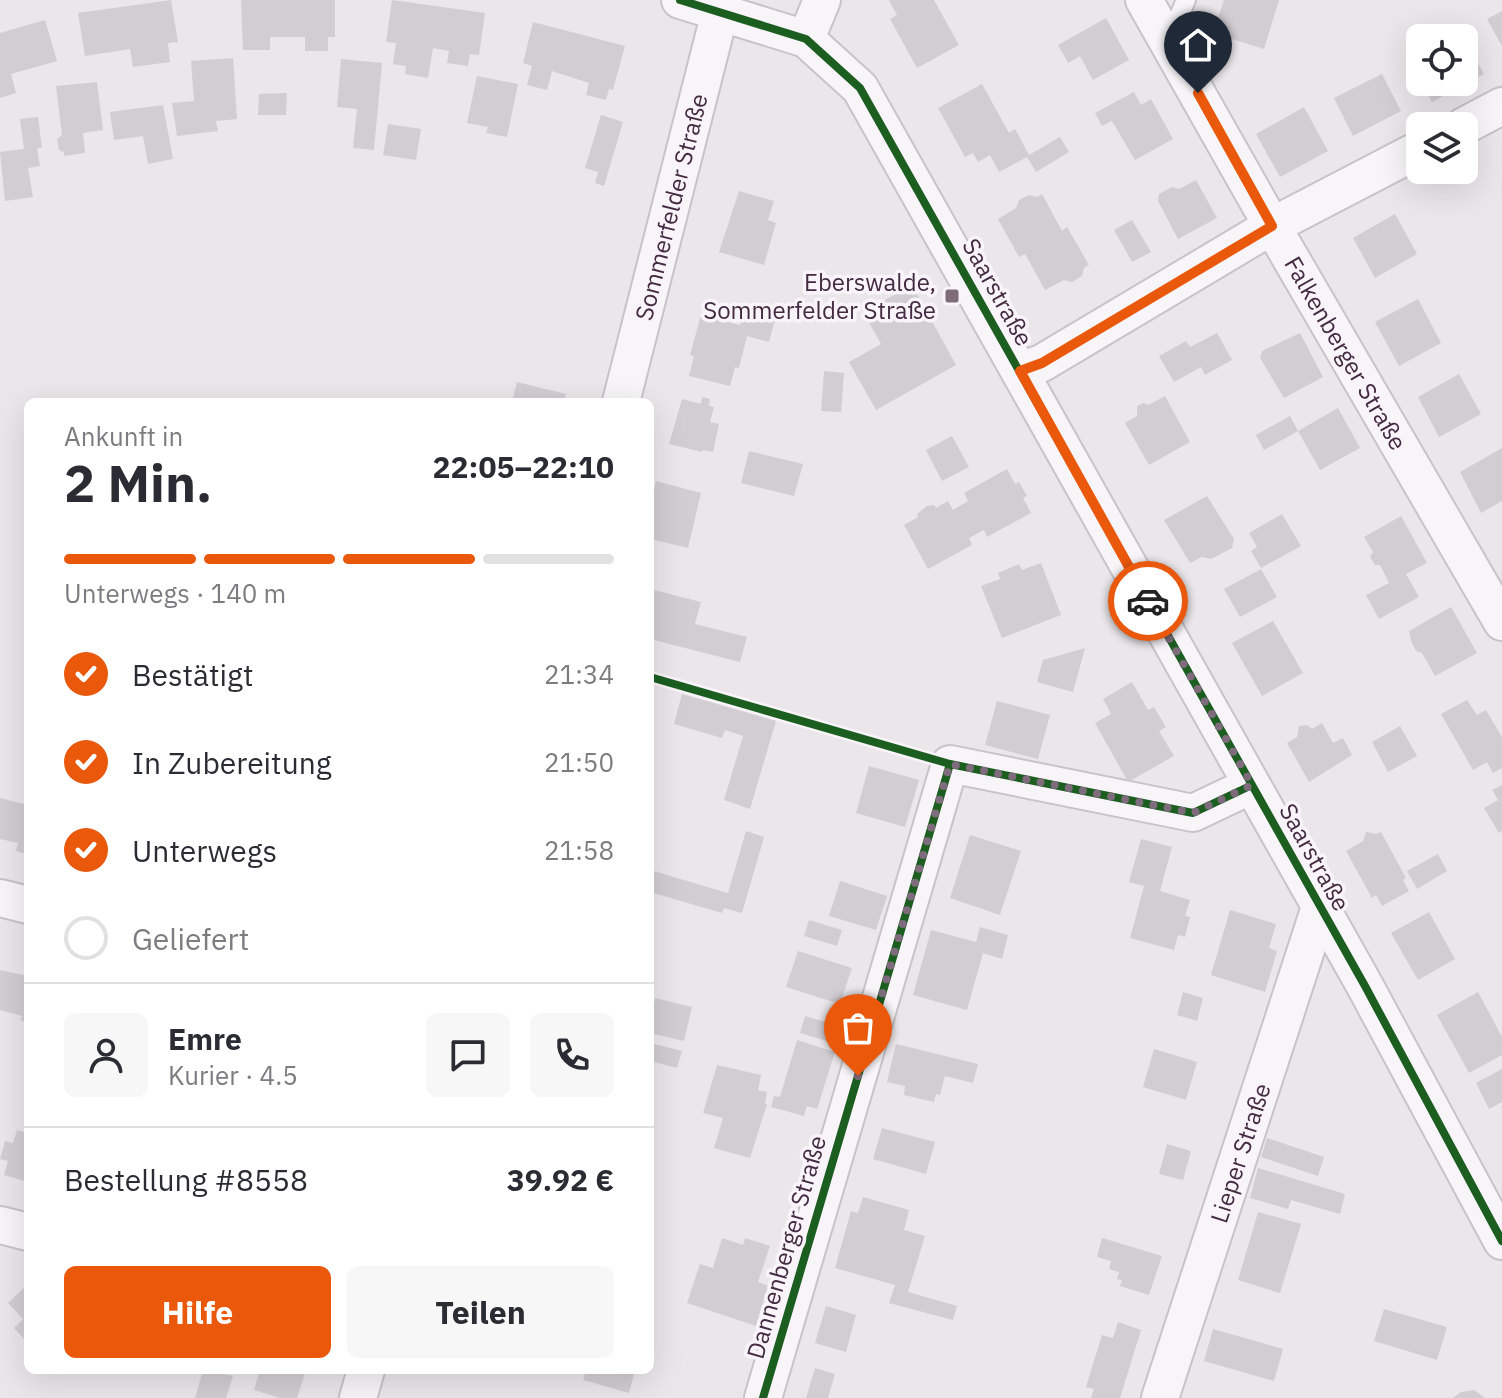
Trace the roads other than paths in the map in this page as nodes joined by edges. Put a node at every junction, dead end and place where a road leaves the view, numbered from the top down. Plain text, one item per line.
1 (680, 0) edge
2 (822, 0) edge
3 (1144, 0) edge
4 (1186, 0) edge
5 (720, 12) junction
6 (806, 39) junction
7 (1169, 40) junction
8 (1502, 106) edge
9 (1478, 119) edge
10 (1406, 156) edge
11 (1272, 226) junction
12 (1020, 371) junction
13 (622, 398) edge
14 (1502, 622) edge
15 (1252, 785) junction
16 (0, 898) edge
17 (24, 904) edge
18 (1320, 907) junction
19 (0, 1225) edge
20 (24, 1231) edge
21 (1502, 1241) edge
22 (365, 1374) edge
23 (358, 1398) edge
24 (763, 1398) edge
25 (1160, 1398) edge

1 - 5 street, Saarstraße
2 - 6 street
3 - 7 street, Falkenberger Straße
4 - 7 lane
5 - 6 street, Saarstraße
5 - 13 street, Sommerfelder Straße
6 - 12 street, Saarstraße
7 - 11 street, Falkenberger Straße
8 - 9 street
10 - 11 street
11 - 12 street
11 - 14 street, Falkenberger Straße
12 - 15 street, Saarstraße
15 - 18 street, Saarstraße
15 - 24 street, Dannenberger Straße
16 - 17 street
18 - 21 street, Saarstraße
18 - 25 street, Lieper Straße
19 - 20 street
22 - 23 street

